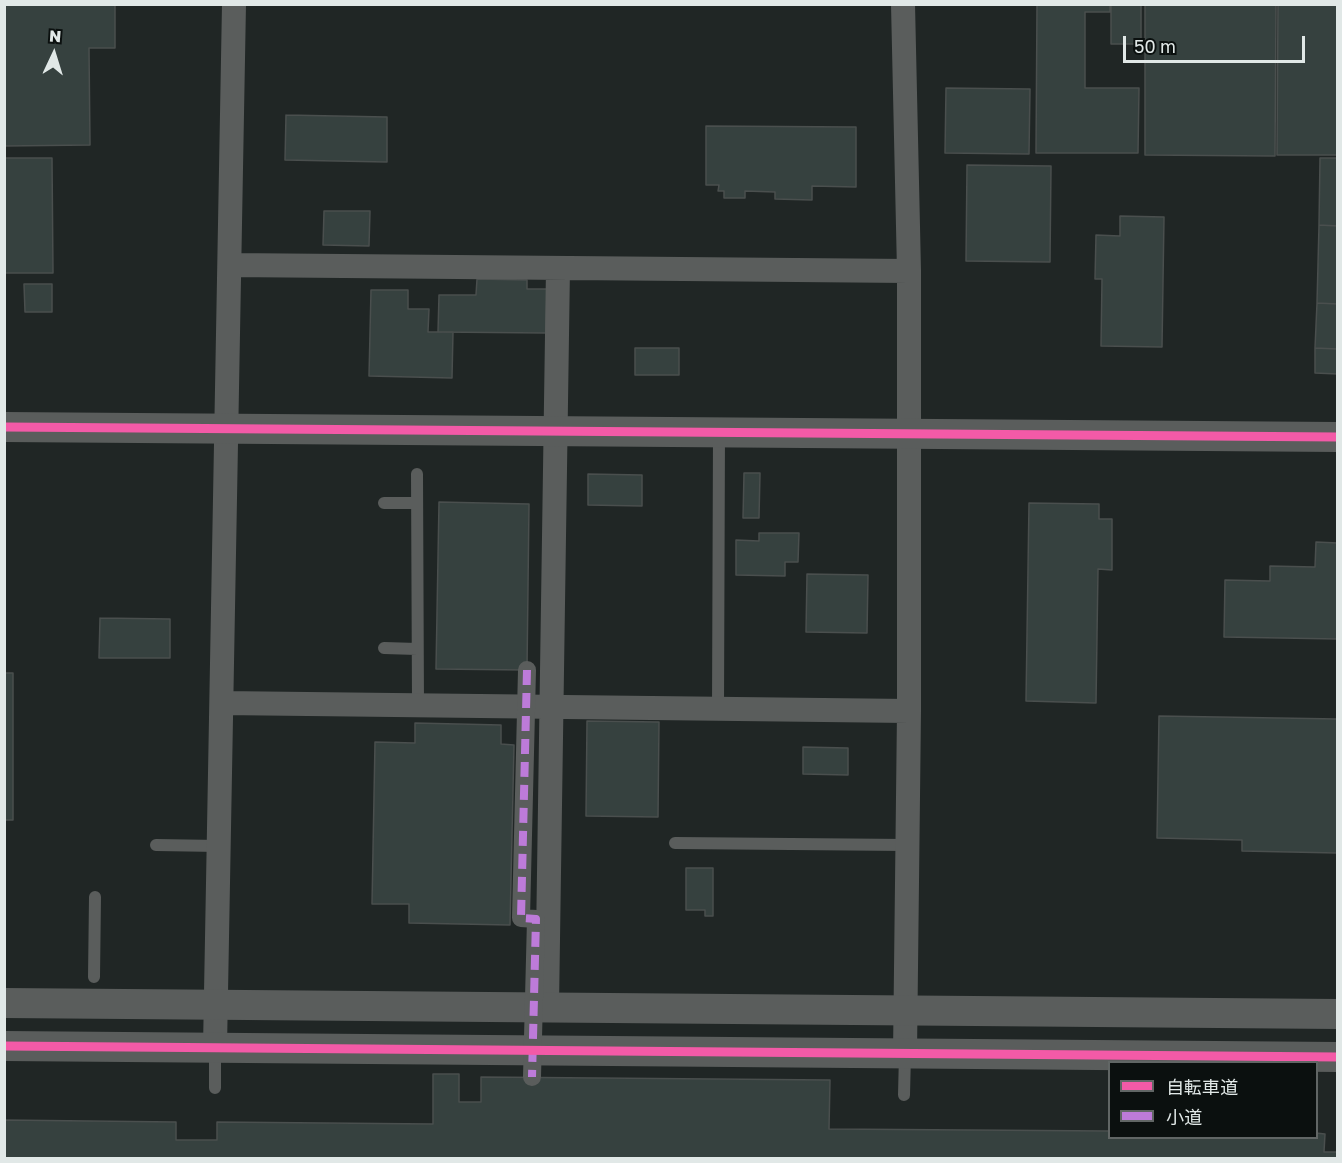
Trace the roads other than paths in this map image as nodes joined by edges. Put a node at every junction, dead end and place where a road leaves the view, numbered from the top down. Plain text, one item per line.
1 (234, 4) edge
2 (903, 4) edge
3 (230, 265) junction
4 (558, 268) junction
5 (909, 271) junction
6 (4, 427) edge
7 (227, 429) junction
8 (555, 431) junction
9 (719, 433) junction
10 (909, 434) junction
11 (1338, 437) edge
12 (417, 474) dead end
13 (384, 503) dead end
14 (417, 503) junction
15 (384, 648) dead end
16 (417, 649) junction
17 (527, 670) dead end
18 (222, 703) junction
19 (418, 705) junction
20 (550, 706) junction
21 (718, 708) junction
22 (909, 711) junction
23 (675, 843) dead end
24 (156, 845) dead end
25 (219, 846) junction
26 (908, 846) junction
27 (95, 897) dead end
28 (94, 977) dead end
29 (4, 1003) edge
30 (216, 1004) junction
31 (547, 1006) junction
32 (905, 1010) junction
33 (1338, 1014) edge
34 (4, 1046) edge
35 (215, 1047) junction
36 (905, 1054) junction
37 (1338, 1056) edge
38 (532, 1077) dead end
39 (215, 1088) dead end
40 (904, 1095) dead end

1 - 3 street
2 - 5 street
3 - 4 street
3 - 7 street
4 - 5 street
4 - 8 street
5 - 10 street
6 - 7 street
7 - 8 street
7 - 18 street
8 - 9 street
8 - 20 street
9 - 10 street
9 - 21 lane
10 - 11 street
10 - 22 street
12 - 14 lane
13 - 14 lane
14 - 16 lane
15 - 16 lane
16 - 19 lane
17 - 38 street, bridge
18 - 19 street
18 - 25 street
19 - 20 street
20 - 21 street
20 - 31 street
21 - 22 street
22 - 26 street
23 - 26 lane
24 - 25 lane
25 - 30 street
26 - 32 street
27 - 28 lane
29 - 30 street
30 - 31 street
30 - 35 street
31 - 32 street
32 - 33 street
32 - 36 street
34 - 35 street
35 - 36 street
35 - 39 lane
36 - 37 street
36 - 40 lane

